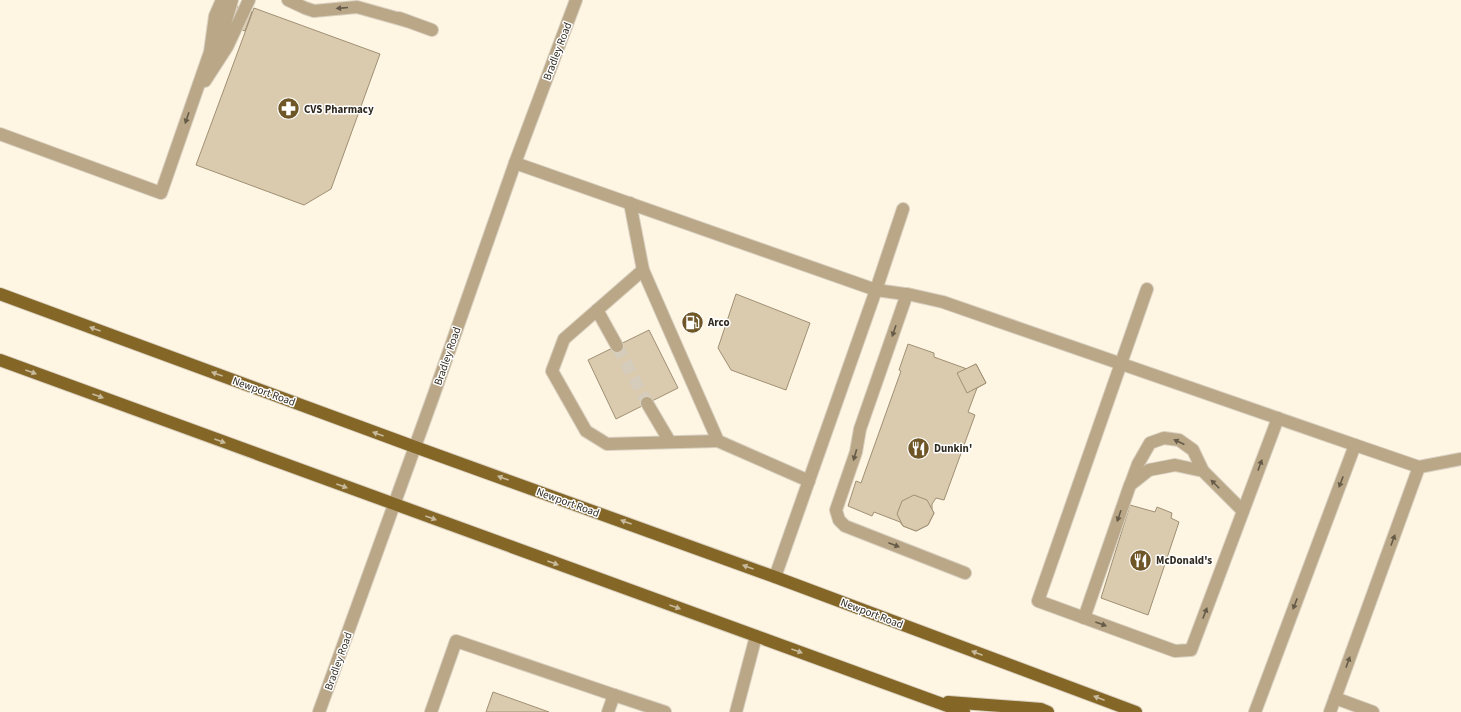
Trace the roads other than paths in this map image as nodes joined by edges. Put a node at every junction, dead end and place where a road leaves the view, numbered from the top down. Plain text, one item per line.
1 (222, 0) edge
2 (232, 0) edge
3 (249, 0) edge
4 (288, 0) edge
5 (354, 0) edge
6 (576, 0) edge
7 (407, 21) junction
8 (432, 30) dead end
9 (209, 76) junction
10 (195, 94) junction
11 (0, 134) edge
12 (515, 163) junction
13 (630, 203) junction
14 (904, 209) dead end
15 (643, 270) junction
16 (1147, 289) dead end
17 (876, 290) junction
18 (0, 294) edge
19 (907, 294) junction
20 (597, 310) junction
21 (617, 346) tunnel mouth
22 (0, 360) edge
23 (1122, 364) junction
24 (647, 404) tunnel mouth
25 (1278, 418) junction
26 (718, 441) junction
27 (670, 442) junction
28 (1355, 446) junction
29 (415, 447) junction
30 (1461, 459) edge
31 (1419, 467) junction
32 (1202, 471) junction
33 (809, 481) junction
34 (1130, 485) junction
35 (394, 505) junction
36 (1243, 511) junction
37 (965, 573) dead end
38 (775, 577) junction
39 (1084, 618) junction
40 (756, 636) junction
41 (614, 695) junction
42 (1335, 698) junction
43 (931, 700) junction
44 (319, 712) edge
45 (431, 712) edge
46 (608, 712) edge
47 (665, 712) edge
48 (736, 712) edge
49 (964, 712) edge
50 (1048, 712) edge
51 (1136, 712) edge
52 (1255, 712) edge
53 (1330, 712) edge
54 (1373, 712) edge

1 - 10 street
2 - 9 street
3 - 9 street
7 -> 4 street
5 - 7 street
6 - 12 street, Bradley Road
7 - 8 street
9 - 10 street
10 -> 11 street
12 - 13 street
12 - 29 street, Bradley Road
13 - 15 street
13 - 17 street
14 - 17 street
15 - 20 street
15 - 26 street
16 - 23 street
17 - 19 street
17 - 33 street
29 -> 18 main road, Newport Road
19 - 23 street
19 -> 37 street
20 - 21 street
20 - 27 street
22 -> 35 main road
23 - 25 street
23 - 39 street
24 - 27 street
25 - 28 street
36 -> 25 street
26 - 27 street
26 - 33 street
28 - 31 street
28 -> 52 street
29 - 35 street, Bradley Road
38 -> 29 main road, Newport Road
30 - 31 street
42 -> 31 street
32 - 34 street
32 -> 34 street
36 -> 32 street
33 - 38 street
34 -> 39 street
35 -> 40 main road
35 - 44 street, Bradley Road
39 -> 36 street
51 -> 38 main road, Newport Road
40 -> 43 main road
40 - 48 street
41 - 45 street
41 - 46 street
41 - 47 street
42 - 53 street
42 - 54 street
43 - 49 main road
43 - 50 main road

